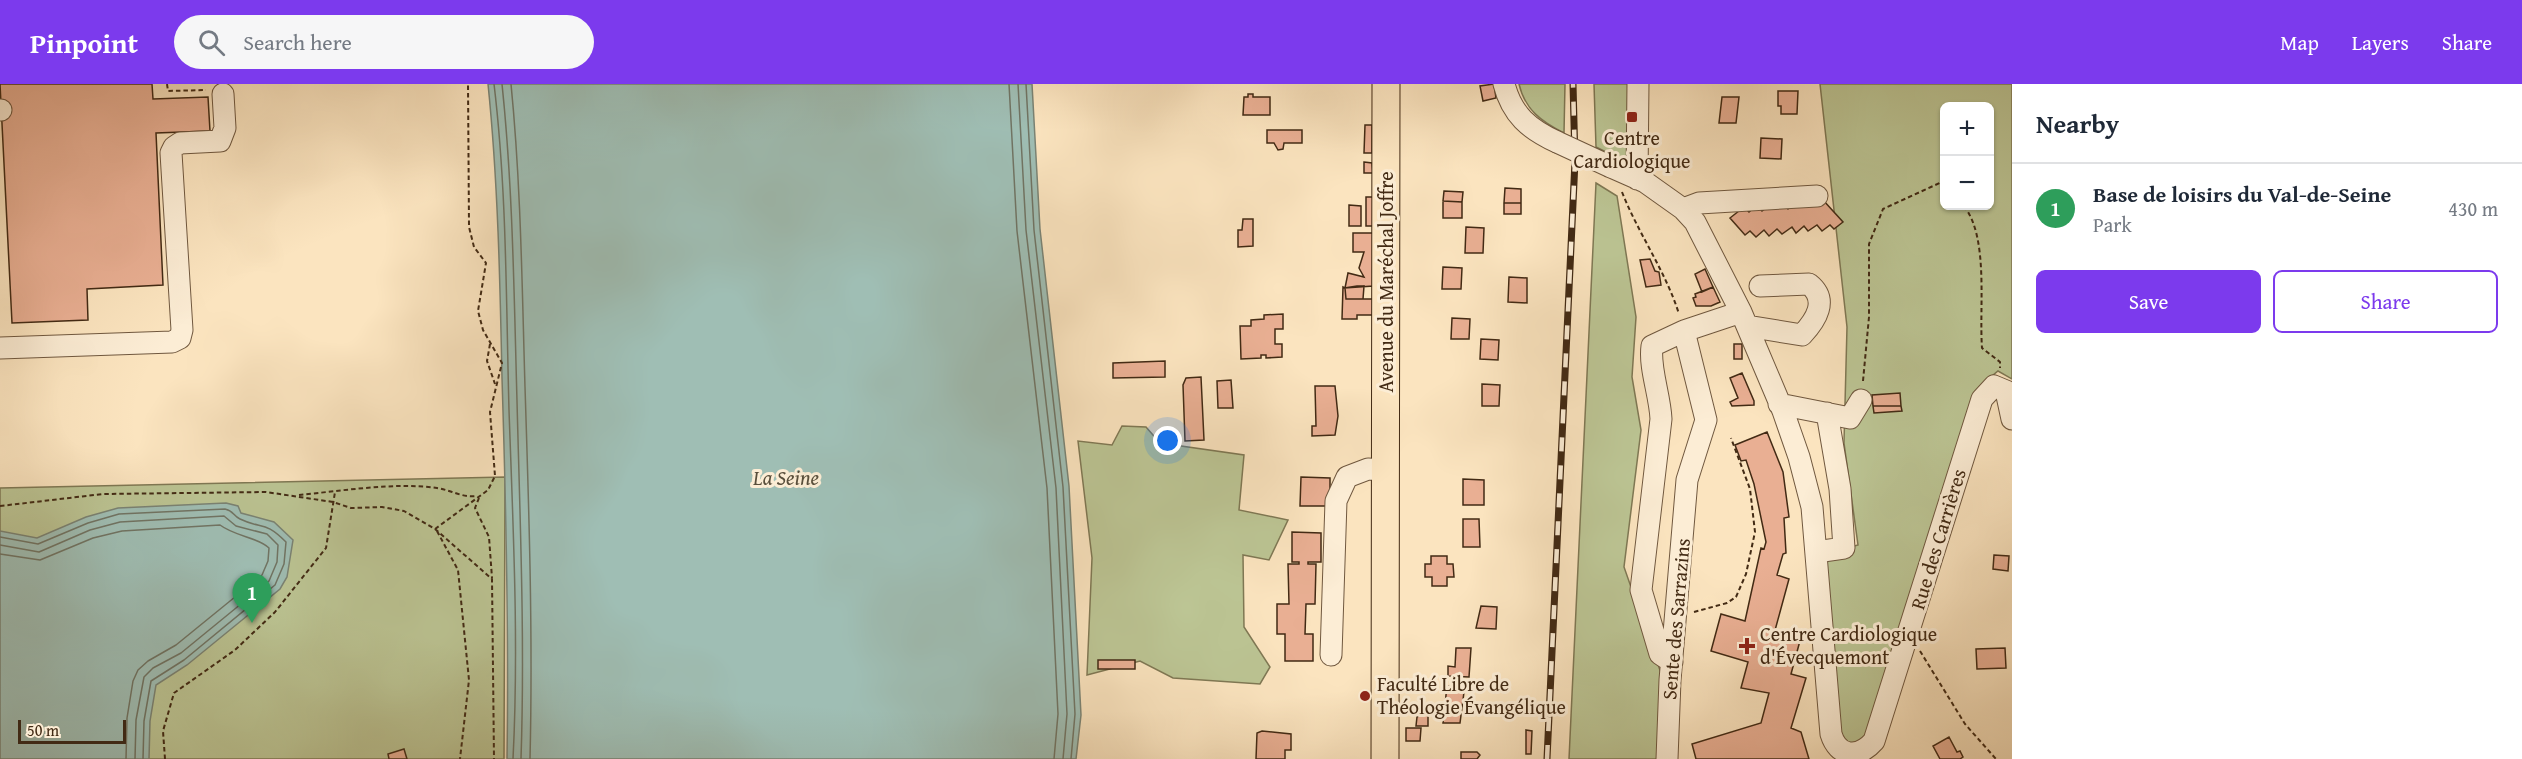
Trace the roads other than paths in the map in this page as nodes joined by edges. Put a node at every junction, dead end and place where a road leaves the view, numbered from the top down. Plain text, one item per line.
1 (1386, 84) edge
2 (1504, 84) edge
3 (1638, 84) edge
4 (223, 94) dead end
5 (1637, 179) junction
6 (1817, 196) dead end
7 (1683, 209) junction
8 (1760, 286) dead end
9 (1744, 319) junction
10 (1684, 331) junction
11 (0, 348) edge
12 (1861, 400) road end
13 (1779, 404) junction
14 (1827, 413) junction
15 (2012, 419) edge
16 (1386, 475) junction
17 (1816, 552) junction
18 (1331, 655) dead end
19 (1672, 662) junction
20 (1858, 756) edge
21 (1385, 759) edge
22 (1667, 759) edge

1 - 16 main road, Avenue du Maréchal Joffre
2 - 5 street, Rue des Carrières, bridge
3 - 5 street
4 - 11 street
5 - 7 street, Rue des Carrières
6 - 7 street
7 - 9 street, Rue des Carrières
8 - 9 street
9 - 10 street
9 - 13 street, Rue des Carrières
10 - 19 street, Sente des Sarrazins
10 - 19 street
12 - 14 street
13 - 14 street
13 - 17 street, Rue des Carrières
14 - 17 street
15 - 20 street, Rue des Carrières
16 - 18 street
16 - 21 main road, Avenue du Maréchal Joffre
17 - 20 street, Rue des Carrières
19 - 22 street, Sente des Sarrazins

